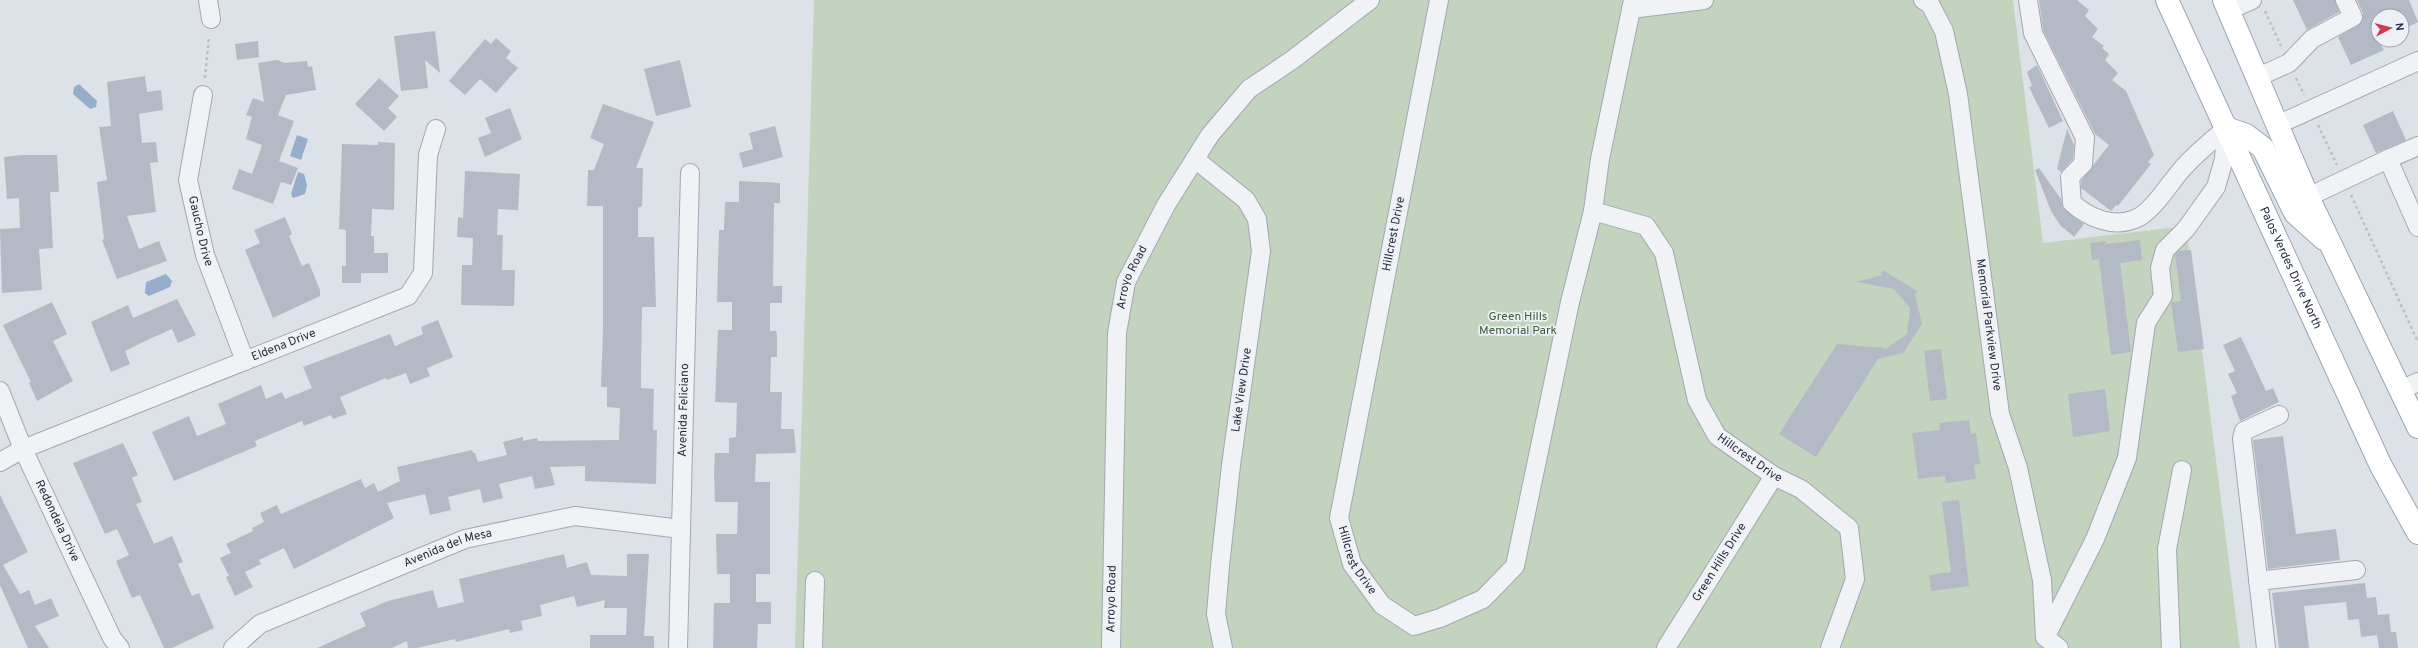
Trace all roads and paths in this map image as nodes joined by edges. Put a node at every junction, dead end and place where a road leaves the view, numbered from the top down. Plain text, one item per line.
1 (208, 0) edge
2 (1370, 0) edge
3 (1439, 0) edge
4 (1704, 0) edge
5 (1922, 0) edge
6 (2028, 0) edge
7 (2167, 0) edge
8 (2252, 0) edge
9 (2345, 0) edge
10 (1632, 4) edge
11 (2227, 5) edge
12 (211, 19) joint
13 (2418, 61) edge
14 (2258, 77) junction
15 (203, 95) joint
16 (2277, 125) junction
17 (2226, 128) junction
18 (436, 129) dead end
19 (2418, 146) edge
20 (1195, 159) junction
21 (2388, 159) junction
22 (690, 173) dead end
23 (2308, 197) junction
24 (1593, 210) junction
25 (2418, 227) edge
26 (2332, 247) junction
27 (245, 361) junction
28 (2409, 386) edge
29 (0, 391) edge
30 (2278, 415) dead end
31 (2418, 427) edge
32 (23, 449) junction
33 (0, 462) edge
34 (2182, 470) dead end
35 (1774, 476) junction
36 (681, 529) junction
37 (2418, 533) edge
38 (2356, 570) dead end
39 (815, 581) dead end
40 (2258, 581) junction
41 (2049, 644) edge
42 (120, 648) edge
43 (233, 648) edge
44 (678, 648) edge
45 (813, 648) edge
46 (1111, 648) edge
47 (1223, 648) edge
48 (1666, 648) edge
49 (1830, 648) edge
50 (2171, 648) edge
51 (2266, 648) edge

1 - 12 street
2 - 20 street, Arroyo Road
3 - 24 street, Hillcrest Drive
4 - 10 street
5 - 41 street, Memorial Parkview Drive
6 - 17 street
7 - 17 main road, Palos Verdes Drive North
8 - 11 street
9 - 14 street
10 - 24 street, Hillcrest Drive
11 - 14 main road
12 - 15 path
13 - 16 street
14 - 16 main road
15 - 27 street, Gaucho Drive
16 - 23 main road
17 - 26 main road
17 - 37 main road, Palos Verdes Drive North
17 - 41 street
18 - 27 street, Eldena Drive
19 - 21 street
20 - 46 street, Arroyo Road
20 - 47 street, Lake View Drive
21 - 23 street
21 - 25 street
22 - 36 street, Avenida Feliciano
23 - 26 main road
24 - 35 street, Hillcrest Drive
26 - 28 main road
27 - 32 street, Eldena Drive
28 - 31 main road
29 - 32 street, Redondela Drive
30 - 40 street
32 - 33 street, Eldena Drive
32 - 42 street, Redondela Drive
34 - 50 street
35 - 48 street, Green Hills Drive
35 - 49 street, Hillcrest Drive
36 - 43 street, Avenida del Mesa
36 - 44 street, Avenida Feliciano
38 - 40 street
39 - 45 street
40 - 51 street

